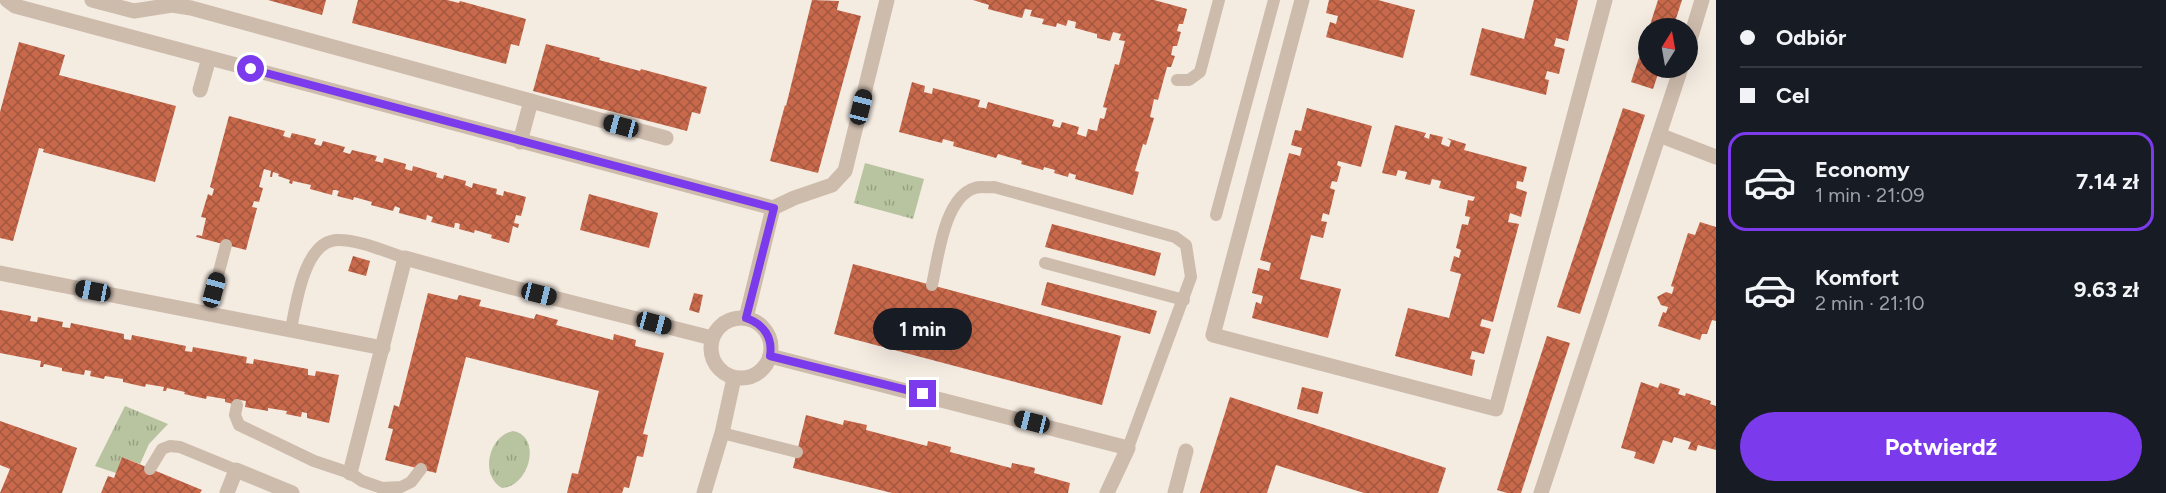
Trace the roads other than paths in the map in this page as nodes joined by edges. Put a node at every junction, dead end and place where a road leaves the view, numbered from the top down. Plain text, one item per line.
1 (7, 0) edge
2 (92, 0) edge
3 (887, 0) edge
4 (1219, 0) edge
5 (1302, 0) edge
6 (1605, 0) edge
7 (1702, 0) edge
8 (1270, 1) edge
9 (1697, 18) edge
10 (209, 58) junction
11 (1678, 78) edge
12 (1177, 80) dead end
13 (200, 90) dead end
14 (531, 101) junction
15 (1659, 135) junction
16 (666, 138) dead end
17 (520, 142) junction
18 (1716, 157) edge
19 (774, 208) junction
20 (1216, 215) dead end
21 (226, 245) dead end
22 (405, 258) junction
23 (1045, 263) dead end
24 (0, 273) edge
25 (932, 285) dead end
26 (1184, 300) junction
27 (208, 313) junction
28 (746, 318) junction
29 (291, 329) junction
30 (712, 338) junction
31 (383, 348) junction
32 (770, 356) junction
33 (734, 378) junction
34 (237, 405) dead end
35 (722, 433) junction
36 (1128, 447) junction
37 (1186, 451) dead end
38 (797, 452) dead end
39 (150, 469) dead end
40 (236, 470) junction
41 (421, 470) dead end
42 (350, 473) junction
43 (227, 493) edge
44 (292, 493) edge
45 (704, 493) edge
46 (1107, 493) edge
47 (1175, 493) edge
48 (1541, 493) edge

1 - 10 street
2 - 14 street
3 - 19 street
4 - 12 lane
5 - 6 street
7 - 9 street
8 - 20 lane
10 - 13 street
10 - 17 street
11 - 15 street
14 - 16 street
14 - 17 street
15 - 18 street
15 - 48 street
17 - 19 street
19 - 28 street
21 - 27 lane
22 - 29 lane
22 - 30 street
22 - 31 street
23 - 26 lane
24 - 27 street
25 - 26 lane
26 - 36 lane
27 - 29 street
28 - 30 street
28 - 32 street
29 - 31 street
30 - 33 street
31 - 42 street
32 - 33 street
32 - 36 street
33 - 35 street
34 - 42 lane
35 - 38 lane
35 - 45 street
36 - 46 street
37 - 47 street
39 - 40 lane
40 - 43 street
40 - 44 street
41 - 42 lane

